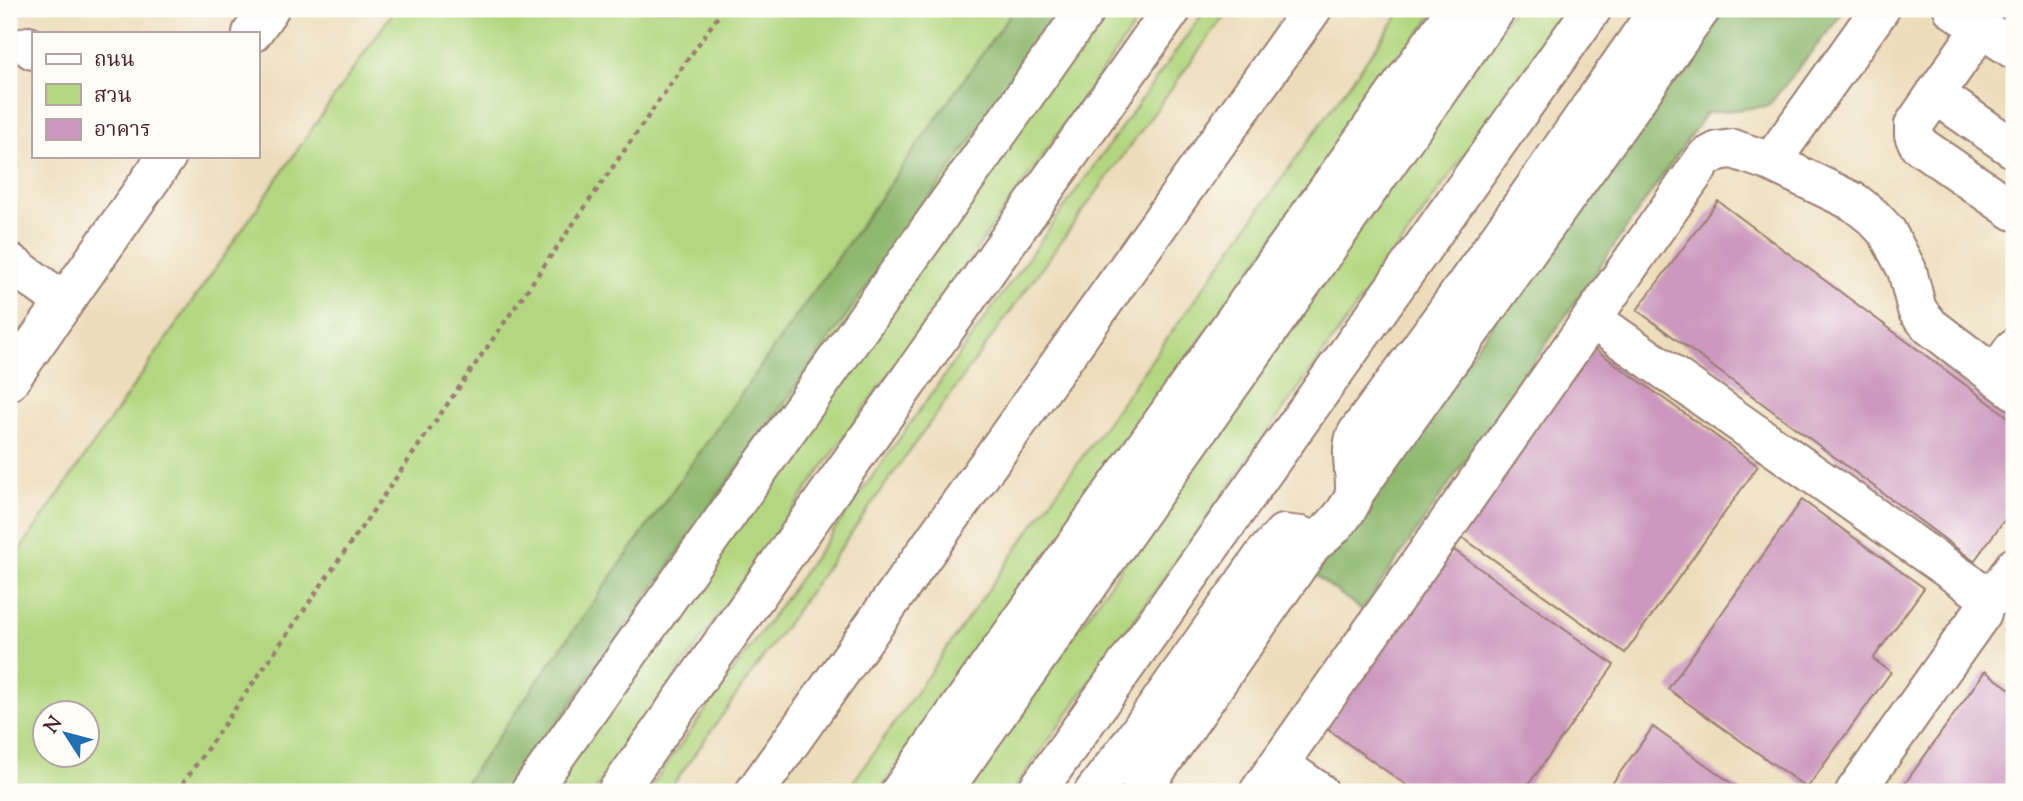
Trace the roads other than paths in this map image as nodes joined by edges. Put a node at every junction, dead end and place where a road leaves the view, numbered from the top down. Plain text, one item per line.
1 (269, 9) edge
2 (1086, 9) edge
3 (1172, 9) edge
4 (1312, 9) edge
5 (1456, 9) edge
6 (1496, 9) edge
7 (1592, 9) edge
8 (1659, 9) edge
9 (1701, 9) edge
10 (1880, 9) edge
11 (1967, 18) edge
12 (253, 32) edge
13 (2014, 49) edge
14 (1935, 94) junction
15 (2014, 149) edge
16 (166, 158) edge
17 (1771, 162) junction
18 (2014, 211) edge
19 (9, 262) edge
20 (64, 302) junction
21 (1592, 318) junction
22 (2008, 372) edge
23 (9, 381) edge
24 (1355, 492) junction
25 (1314, 542) junction
26 (1998, 590) edge
27 (1269, 778) edge
28 (530, 792) edge
29 (617, 792) edge
30 (755, 792) edge
31 (900, 792) edge
32 (942, 792) edge
33 (1036, 792) edge
34 (1094, 792) edge
35 (1141, 792) edge
36 (1319, 792) edge
37 (1855, 792) edge

1 - 12 street
2 - 28 street
3 - 29 street
4 - 30 street
5 - 31 street
6 - 32 street
7 - 33 street
8 - 24 street
9 - 24 street
10 - 17 street
11 - 13 street
11 - 14 street
14 - 15 street
14 - 18 street
16 - 20 street
17 - 21 street
17 - 22 street
19 - 20 street
20 - 23 street
21 - 26 street
21 - 27 street
24 - 25 street
25 - 34 street
25 - 35 street
26 - 37 street
27 - 36 street

